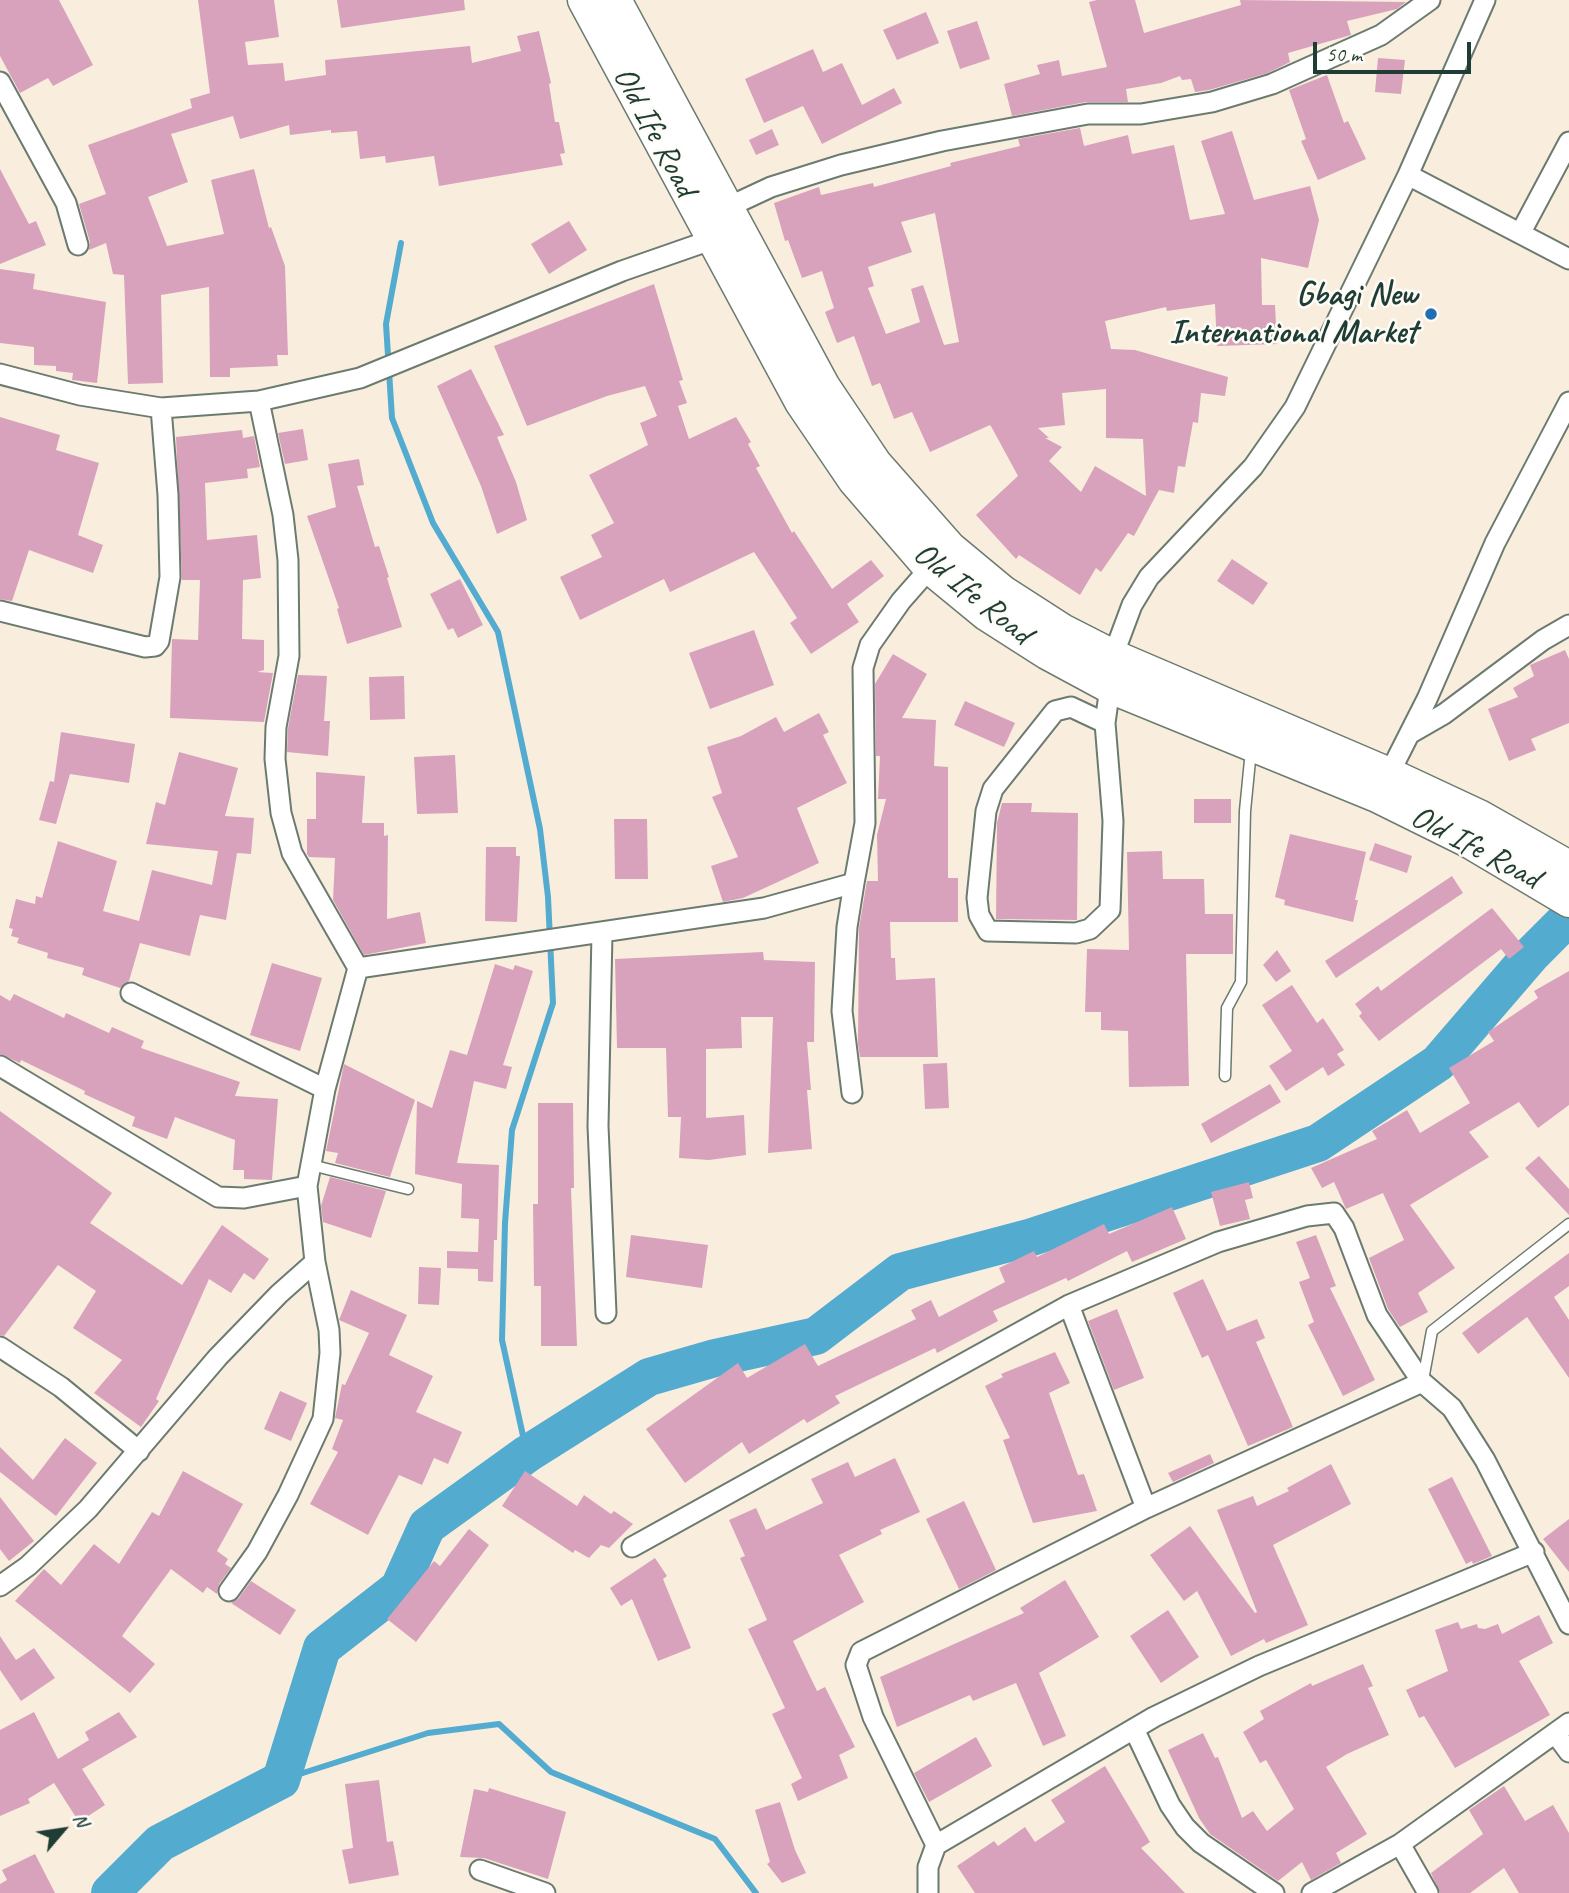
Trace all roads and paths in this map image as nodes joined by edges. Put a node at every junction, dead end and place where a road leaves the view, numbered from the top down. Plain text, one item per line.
1 (584, 0) edge
2 (615, 0) edge
3 (1430, 0) edge
4 (1485, 0) edge
5 (0, 82) edge
6 (1569, 142) edge
7 (1408, 175) junction
8 (726, 208) junction
9 (1521, 232) junction
10 (711, 240) junction
11 (78, 245) dead end
12 (1569, 258) edge
13 (756, 291) junction
14 (0, 374) edge
15 (259, 401) junction
16 (1569, 402) edge
17 (161, 408) junction
18 (930, 568) junction
19 (0, 611) edge
20 (1569, 625) edge
21 (1113, 656) junction
22 (1110, 687) junction
23 (1105, 723) junction
24 (1410, 734) junction
25 (1252, 746) junction
26 (1389, 774) junction
27 (1564, 880) edge
28 (853, 883) junction
29 (602, 933) junction
30 (358, 968) junction
31 (131, 993) dead end
32 (0, 1066) edge
33 (1225, 1076) dead end
34 (325, 1089) junction
35 (852, 1093) dead end
36 (311, 1165) junction
37 (307, 1186) junction
38 (408, 1189) dead end
39 (1569, 1224) edge
40 (316, 1262) junction
41 (1069, 1304) junction
42 (606, 1313) dead end
43 (0, 1347) edge
44 (1422, 1382) junction
45 (139, 1451) junction
46 (1146, 1508) junction
47 (632, 1547) dead end
48 (1534, 1552) junction
49 (0, 1586) edge
50 (229, 1591) dead end
51 (1569, 1623) edge
52 (1562, 1728) edge
53 (1135, 1729) junction
54 (1569, 1752) edge
55 (1400, 1844) junction
56 (936, 1845) junction
57 (480, 1870) dead end
58 (545, 1893) edge
59 (928, 1893) edge
60 (1273, 1893) edge
61 (1312, 1893) edge
62 (1428, 1893) edge

1 - 10 main road, Old Ife Road
2 - 8 main road, Old Ife Road
3 - 8 street
4 - 7 street
5 - 11 street
6 - 9 street
7 - 9 street
7 - 21 street
8 - 13 main road, Old Ife Road
9 - 12 street
10 - 13 main road, Old Ife Road
10 - 15 street
13 - 18 main road, Old Ife Road
13 - 21 main road, Old Ife Road
14 - 17 street
15 - 17 street
15 - 30 street
16 - 24 street
17 - 19 street
18 - 22 main road, Old Ife Road
18 - 28 street
20 - 24 street
21 - 26 main road, Old Ife Road
22 - 23 street
22 - 25 main road, Old Ife Road
23 - 23 street
24 - 26 street
25 - 27 main road, Old Ife Road
25 - 33 lane
26 - 27 main road, Old Ife Road
28 - 29 street
28 - 35 street
29 - 30 street
29 - 42 street
30 - 34 street
31 - 34 street
32 - 37 street
34 - 36 street
36 - 37 street
36 - 38 lane
37 - 40 street
39 - 44 lane
40 - 45 street
40 - 50 street
41 - 44 street
41 - 46 street
41 - 47 street
43 - 45 street
44 - 46 street
44 - 48 street
45 - 49 street
46 - 56 street
48 - 51 street
48 - 53 street
52 - 54 street
52 - 55 street
53 - 56 street
53 - 60 street
55 - 61 street
55 - 62 street
56 - 59 street
57 - 58 street

